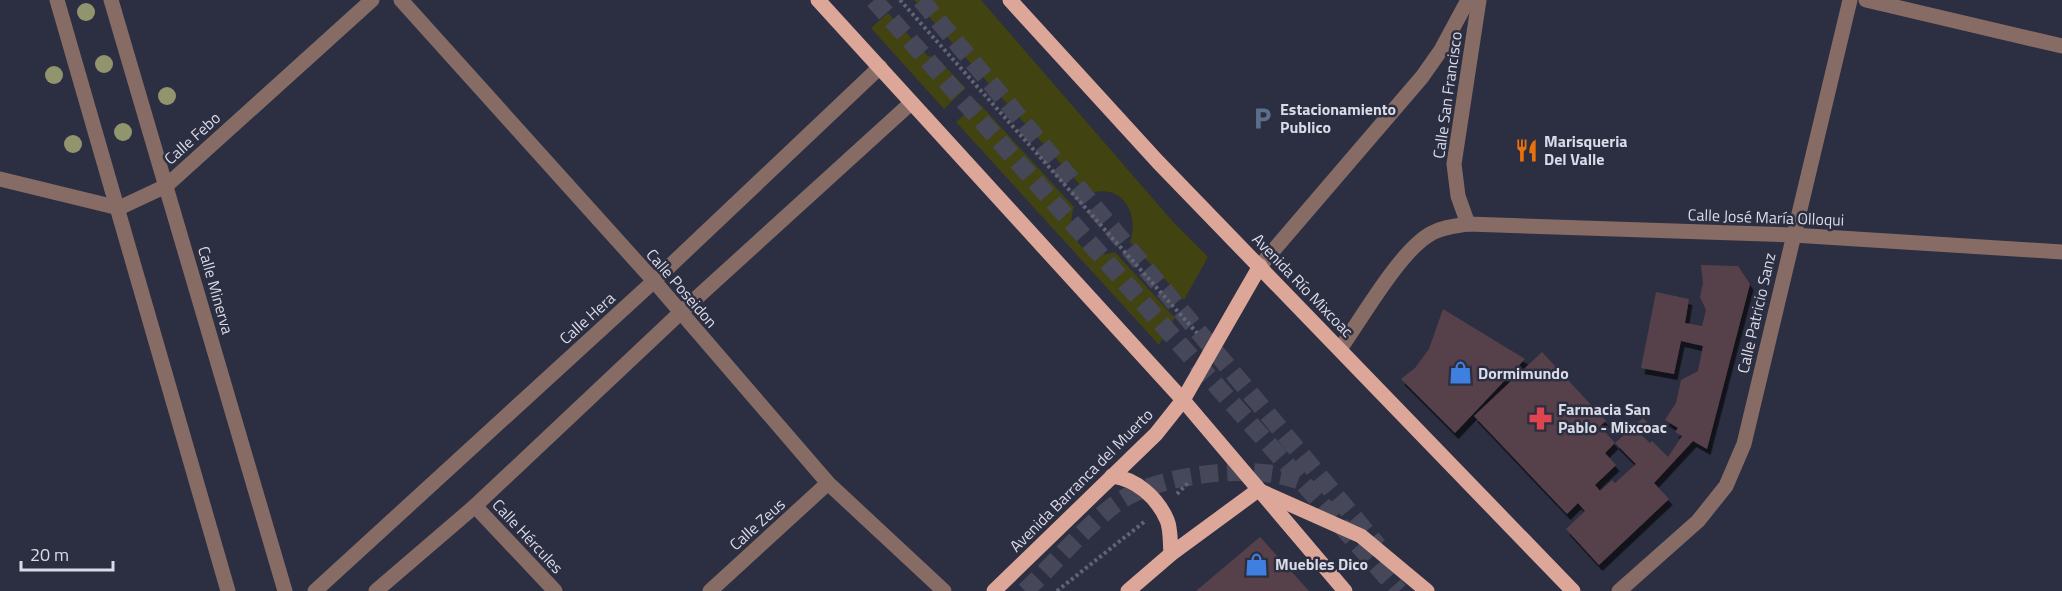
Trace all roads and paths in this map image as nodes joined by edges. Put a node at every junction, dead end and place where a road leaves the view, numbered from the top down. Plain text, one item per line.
1 (57, 0) edge
2 (111, 0) edge
3 (372, 0) edge
4 (400, 0) edge
5 (818, 0) edge
6 (900, 0) edge
7 (1010, 0) edge
8 (1468, 0) edge
9 (1479, 0) edge
10 (1850, 0) edge
11 (1866, 0) edge
12 (2062, 46) edge
13 (879, 67) junction
14 (911, 103) junction
15 (0, 179) edge
16 (166, 186) junction
17 (119, 208) junction
18 (1468, 224) junction
19 (1793, 235) junction
20 (2062, 252) edge
21 (1260, 266) junction
22 (654, 281) junction
23 (680, 313) junction
24 (1211, 349) junction
25 (1340, 349) junction
26 (1183, 400) junction
27 (1112, 476) junction
28 (828, 483) junction
29 (1188, 483) dead end
30 (1258, 490) junction
31 (475, 506) junction
32 (1160, 510) junction
33 (1171, 554) junction
34 (228, 591) edge
35 (285, 591) edge
36 (315, 591) edge
37 (376, 591) edge
38 (555, 591) edge
39 (710, 591) edge
40 (944, 591) edge
41 (994, 591) edge
42 (1057, 591) edge
43 (1128, 591) edge
44 (1345, 591) edge
45 (1427, 591) edge
46 (1574, 591) edge
47 (1619, 591) edge

1 - 17 street
2 - 16 street, Calle Minerva
3 - 16 street, Calle Febo
4 - 22 street, Calle Poseidon
5 - 13 main road
6 - 24 path
7 - 21 main road, Avenida Río Mixcoac
8 - 21 street, Calle San Francisco
9 - 18 street, Calle San Francisco
10 - 19 street, Calle Patricio Sanz
11 - 12 street
13 - 14 main road
13 - 22 street, Calle Hera
14 - 23 street
14 - 26 main road
15 - 17 street
16 - 17 street, Calle Febo
16 - 35 street, Calle Minerva
17 - 34 street
18 - 19 street, Calle José María Olloqui
18 - 25 street
19 - 20 street, Calle José María Olloqui
19 - 47 street, Calle Patricio Sanz
21 - 24 main road, Avenida Barranca del Muerto
21 - 25 main road, Avenida Río Mixcoac
22 - 23 street, Calle Poseidon
22 - 36 street, Calle Hera
23 - 28 street, Calle Poseidon
23 - 31 street
24 - 26 main road, Avenida Barranca del Muerto
25 - 46 main road, Avenida Río Mixcoac
26 - 27 main road, Avenida Barranca del Muerto
26 - 30 main road
27 - 32 main road
27 - 41 main road, Avenida Barranca del Muerto
28 - 39 street, Calle Zeus
28 - 40 street, Calle Poseidon
29 - 32 path
30 - 33 main road
30 - 44 main road
30 - 45 main road
31 - 37 street
31 - 38 street, Calle Hércules
32 - 33 main road
32 - 42 path
33 - 43 main road

